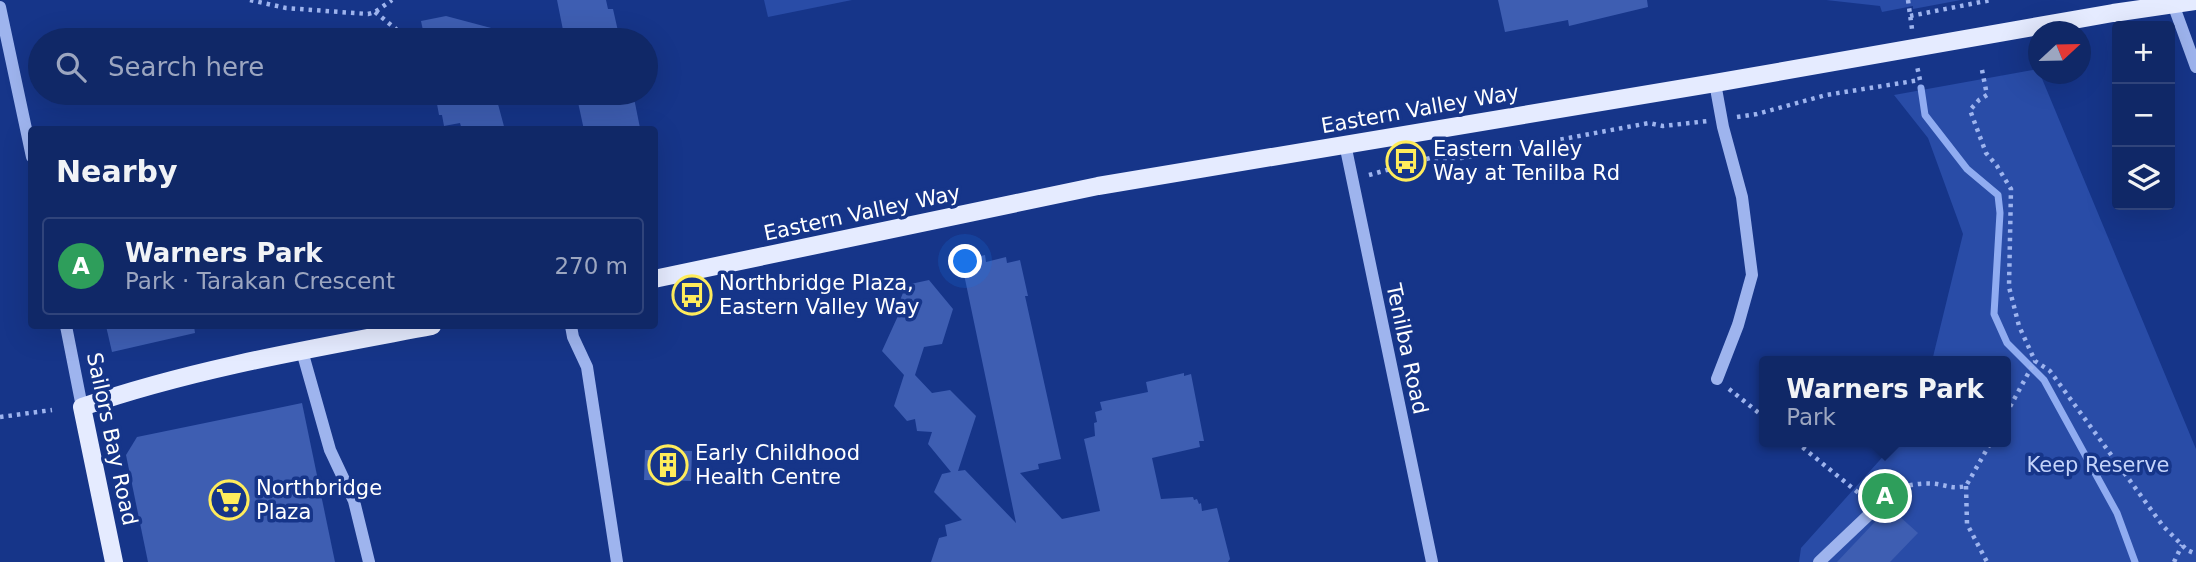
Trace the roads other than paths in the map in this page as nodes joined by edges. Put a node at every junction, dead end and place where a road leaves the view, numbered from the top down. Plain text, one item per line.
1 (2196, 1) edge
2 (2173, 4) junction
3 (2115, 6) edge
4 (0, 7) edge
5 (3, 35) edge
6 (2196, 67) edge
7 (1714, 83) junction
8 (28, 140) edge
9 (1345, 144) junction
10 (658, 278) edge
11 (67, 329) edge
12 (416, 329) edge
13 (572, 329) edge
14 (302, 351) junction
15 (1717, 379) road end
16 (82, 407) junction
17 (1876, 508) road end
18 (114, 562) edge
19 (369, 562) edge
20 (617, 562) edge
21 (1432, 562) edge
22 (1819, 562) edge

1 - 2 main road, Eastern Valley Way
2 - 3 main road, Eastern Valley Way
2 - 6 street
3 - 7 main road, Eastern Valley Way
4 - 5 street
5 - 8 street
7 - 9 main road, Eastern Valley Way
7 - 15 street
9 - 10 main road, Eastern Valley Way
9 - 21 street, Tenilba Road
11 - 16 street, Sailors Bay Road
12 - 14 main road
13 - 20 street
14 - 16 main road
14 - 19 street
16 - 18 main road, Sailors Bay Road
17 - 22 street

